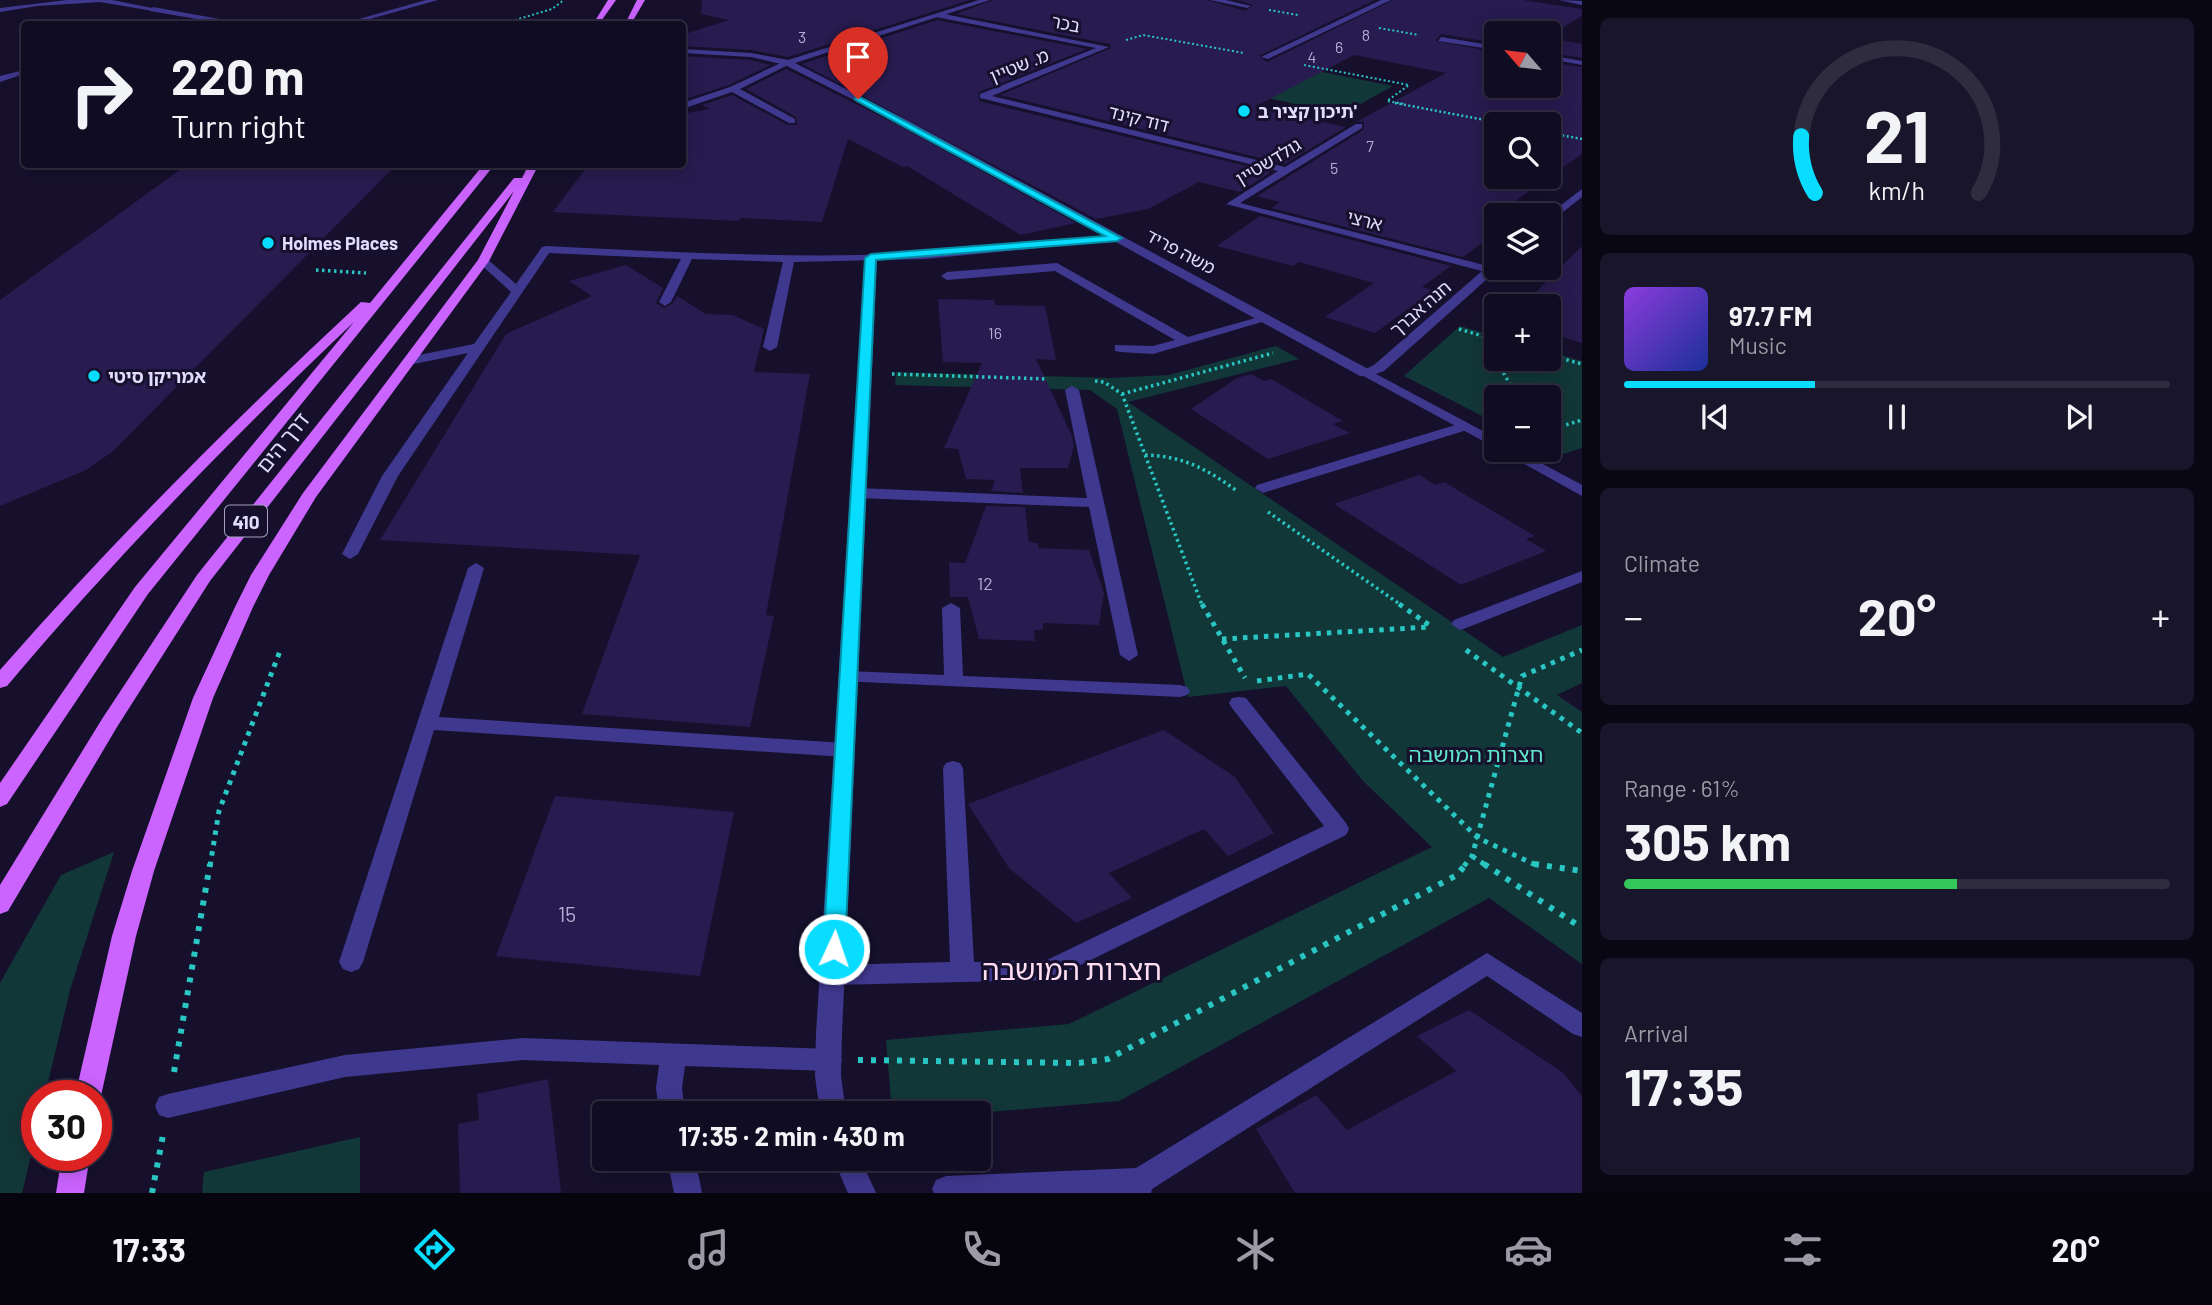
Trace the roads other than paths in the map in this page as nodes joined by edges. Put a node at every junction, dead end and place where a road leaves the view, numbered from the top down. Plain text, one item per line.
1 (100, 0) edge
2 (434, 0) edge
3 (612, 0) edge
4 (642, 0) edge
5 (986, 0) edge
6 (1214, 0) edge
7 (1387, 0) edge
8 (1563, 0) edge
9 (1582, 3) edge
10 (1247, 6) dead end
11 (0, 10) edge
12 (939, 15) junction
13 (217, 21) edge
14 (356, 21) edge
15 (598, 21) edge
16 (630, 21) edge
17 (1441, 39) dead end
18 (1484, 46) edge
19 (1105, 47) joint
20 (686, 52) edge
21 (809, 54) junction
22 (751, 55) junction
23 (1265, 57) road end
24 (1561, 59) edge
25 (788, 63) junction
26 (1582, 63) edge
27 (21, 73) edge
28 (0, 79) edge
29 (733, 89) junction
30 (983, 96) joint
31 (686, 105) edge
32 (792, 121) dead end
33 (1359, 126) dead end
34 (487, 168) edge
35 (529, 168) edge
36 (530, 168) edge
37 (1287, 170) junction
38 (1582, 192) edge
39 (1231, 204) joint
40 (1561, 210) edge
41 (1117, 238) junction
42 (688, 256) junction
43 (787, 258) junction
44 (871, 258) junction
45 (413, 259) junction
46 (482, 261) junction
47 (1484, 265) edge
48 (1484, 275) edge
49 (947, 276) dead end
50 (517, 291) junction
51 (665, 302) dead end
52 (1266, 319) junction
53 (1186, 341) junction
54 (478, 347) junction
55 (770, 348) dead end
56 (1121, 348) dead end
57 (409, 361) junction
58 (1365, 373) junction
59 (1072, 390) dead end
60 (1462, 427) junction
61 (1484, 438) edge
62 (1528, 462) edge
63 (1264, 488) dead end
64 (1582, 491) edge
65 (859, 493) junction
66 (1097, 503) junction
67 (350, 554) dead end
68 (476, 568) dead end
69 (1582, 576) edge
70 (951, 608) dead end
71 (1460, 624) dead end
72 (1129, 655) dead end
73 (848, 677) junction
74 (954, 681) junction
75 (0, 682) edge
76 (1180, 691) dead end
77 (1238, 693) road end
78 (427, 723) junction
79 (845, 750) junction
80 (953, 768) dead end
81 (0, 799) edge
82 (0, 905) edge
83 (351, 962) dead end
84 (962, 972) junction
85 (832, 975) junction
86 (1582, 1026) edge
87 (674, 1053) junction
88 (829, 1060) junction
89 (92, 1080) edge
90 (671, 1101) edge
91 (831, 1101) edge
92 (168, 1106) road end
93 (73, 1171) edge
94 (684, 1171) edge
95 (852, 1171) edge
96 (1138, 1187) edge
97 (946, 1189) dead end
98 (70, 1193) edge
99 (688, 1193) edge
100 (862, 1193) edge

1 - 11 street
1 - 13 street
2 - 14 street
3 - 15 main road
4 - 16 main road
5 - 12 street
6 - 10 street
7 - 23 street
8 - 9 street
12 - 19 street, בכר
12 - 21 street
17 - 18 street
19 - 30 street, מ. שטיין
20 - 22 street, משה פריד
21 - 22 street
21 - 25 street
22 - 25 street, משה פריד
24 - 26 street
25 - 29 street
25 - 41 street, משה פריד
27 - 28 street
29 - 31 street
29 - 32 street
30 - 37 street, דוד קינד
33 - 37 street, גולדשטיין
34 - 45 main road, דרך הים / 410
35 - 82 main road, דרך הים / 410
36 - 46 main road
37 - 39 street, גולדשטיין
38 - 40 street
39 - 47 street, ארצי
41 - 44 street
41 - 52 street, משה פריד
42 - 43 street
42 - 50 street
42 - 51 street
43 - 44 street
43 - 55 street
44 - 65 street
45 - 75 main road
45 - 81 main road, דרך הים / 410
46 - 50 street
46 - 57 main road
48 - 58 street, חנה אברך
49 - 53 street
50 - 54 street
52 - 53 street
52 - 58 street, משה פריד
53 - 56 street
54 - 57 street
54 - 67 street
57 - 89 main road
58 - 60 street, משה פריד
59 - 66 street
60 - 61 street, משה פריד
60 - 63 street
62 - 64 street
65 - 66 street
65 - 73 street
66 - 72 street
68 - 78 street
69 - 71 street
70 - 74 street
73 - 74 street
73 - 79 street
74 - 76 street
77 - 84 street
78 - 79 street
78 - 83 street
79 - 85 street
80 - 84 street
84 - 85 street
85 - 88 street
86 - 96 street
87 - 88 street
87 - 90 street
87 - 92 street
88 - 91 street
93 - 98 main road
94 - 99 street
95 - 100 street
96 - 97 street

